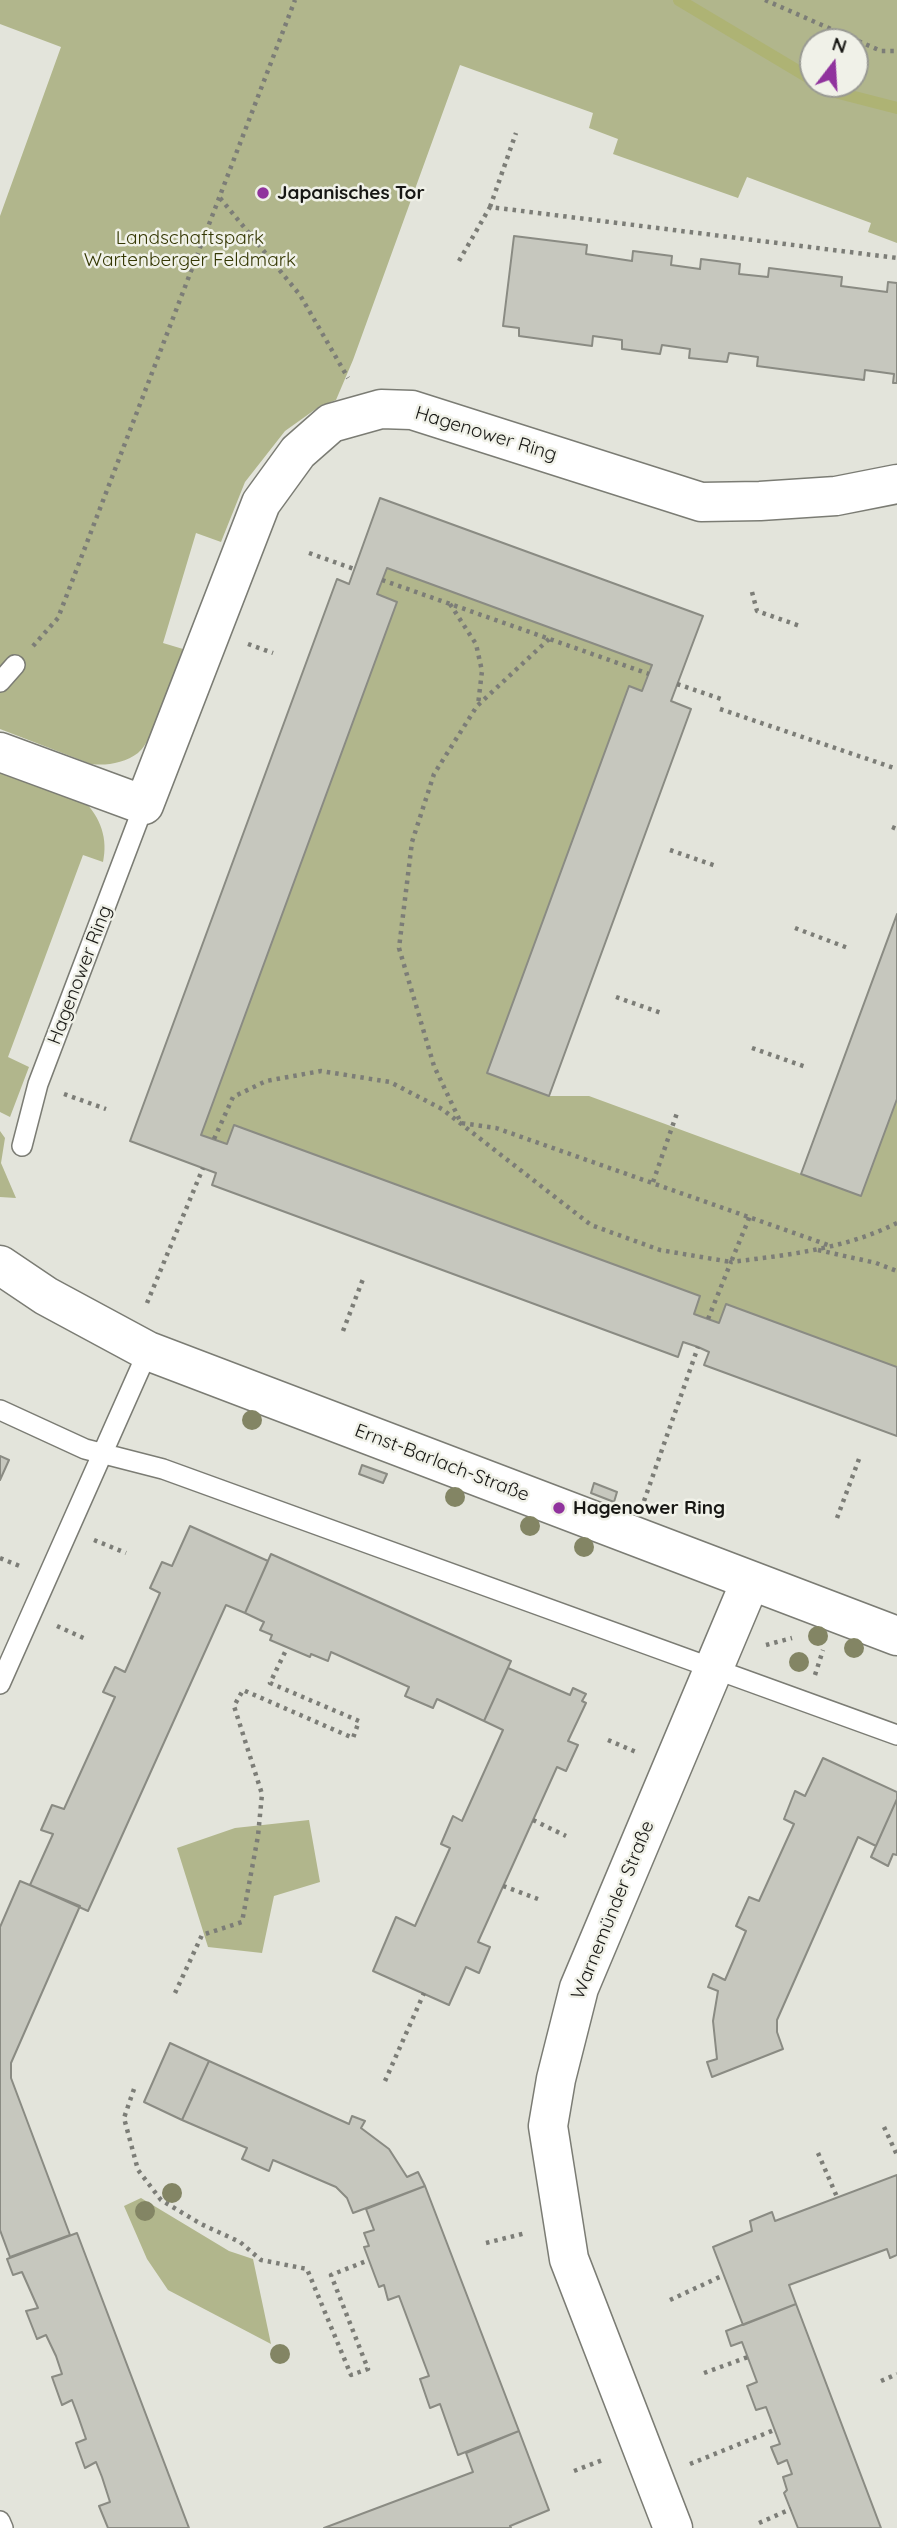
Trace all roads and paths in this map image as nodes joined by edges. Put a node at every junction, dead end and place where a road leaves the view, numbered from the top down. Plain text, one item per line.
1 (295, 0) edge
2 (765, 0) edge
3 (897, 51) edge
4 (516, 133) dead end
5 (219, 197) junction
6 (490, 207) junction
7 (897, 258) edge
8 (459, 261) dead end
9 (368, 413) junction
10 (897, 484) edge
11 (309, 553) dead end
12 (354, 569) dead end
13 (383, 580) dead end
14 (752, 593) dead end
15 (449, 603) junction
16 (800, 626) dead end
17 (549, 639) junction
18 (248, 644) dead end
19 (273, 653) dead end
20 (15, 665) joint
21 (649, 674) dead end
22 (0, 682) edge
23 (677, 684) dead end
24 (723, 700) dead end
25 (477, 706) junction
26 (720, 709) dead end
27 (0, 752) edge
28 (897, 769) edge
29 (144, 805) junction
30 (670, 850) dead end
31 (716, 866) dead end
32 (795, 928) dead end
33 (848, 948) dead end
34 (617, 997) dead end
35 (664, 1014) dead end
36 (752, 1048) dead end
37 (806, 1067) dead end
38 (38, 1084) junction
39 (106, 1109) dead end
40 (677, 1113) dead end
41 (461, 1123) junction
42 (214, 1139) dead end
43 (22, 1146) dead end
44 (203, 1168) dead end
45 (653, 1182) junction
46 (750, 1216) junction
47 (897, 1223) edge
48 (831, 1246) junction
49 (817, 1250) junction
50 (730, 1262) junction
51 (0, 1265) edge
52 (897, 1271) edge
53 (363, 1279) dead end
54 (147, 1303) dead end
55 (708, 1319) dead end
56 (343, 1331) dead end
57 (698, 1347) dead end
58 (148, 1351) junction
59 (0, 1410) edge
60 (102, 1453) junction
61 (859, 1458) dead end
62 (640, 1512) dead end
63 (837, 1518) dead end
64 (750, 1582) junction
65 (897, 1636) edge
66 (287, 1648) dead end
67 (715, 1669) junction
68 (0, 1684) edge
69 (897, 1735) edge
70 (533, 1820) dead end
71 (566, 1836) dead end
72 (503, 1886) dead end
73 (538, 1899) dead end
74 (175, 1993) dead end
75 (424, 1993) dead end
76 (385, 2081) dead end
77 (134, 2089) dead end
78 (884, 2127) dead end
79 (818, 2152) dead end
80 (897, 2155) edge
81 (837, 2197) dead end
82 (369, 2260) dead end
83 (724, 2275) dead end
84 (670, 2300) dead end
85 (748, 2357) dead end
86 (704, 2373) dead end
87 (897, 2374) edge
88 (881, 2381) dead end
89 (774, 2430) dead end
90 (731, 2447) dead end
91 (791, 2509) dead end
92 (0, 2521) edge
93 (759, 2523) dead end
94 (3, 2528) edge
95 (673, 2528) edge

1 - 5 path
2 - 3 path
4 - 6 path
5 - 9 path
5 - 20 path
6 - 7 path
6 - 8 path
9 - 10 street, Hagenower Ring
9 - 29 street, Hagenower Ring
11 - 12 path
13 - 15 path
14 - 16 path
15 - 17 path
15 - 25 path
17 - 21 path
17 - 25 path
18 - 19 path
20 - 22 lane
23 - 24 path
25 - 41 path
26 - 28 path
27 - 29 street
29 - 38 lane, Hagenower Ring
30 - 31 path
32 - 33 path
34 - 35 path
36 - 37 path
38 - 39 path
38 - 43 lane, Hagenower Ring
40 - 45 path
41 - 42 path
41 - 45 path
41 - 50 path
44 - 54 path
45 - 46 path
46 - 48 path
46 - 50 path
47 - 48 path
48 - 49 path
49 - 50 path
49 - 52 path
50 - 55 path
51 - 58 street, Ernst-Barlach-Straße
53 - 56 path
57 - 62 path
58 - 60 lane
58 - 64 street, Ernst-Barlach-Straße
59 - 60 lane
60 - 67 lane
60 - 68 lane
61 - 63 path
64 - 65 street, Ernst-Barlach-Straße
64 - 67 street, Warnemünder Straße
66 - 74 path
67 - 69 lane
67 - 95 street, Warnemünder Straße
70 - 71 path
72 - 73 path
75 - 76 path
77 - 82 path
78 - 80 path
79 - 81 path
83 - 84 path
85 - 86 path
87 - 88 path
89 - 90 path
91 - 93 path
92 - 94 lane

